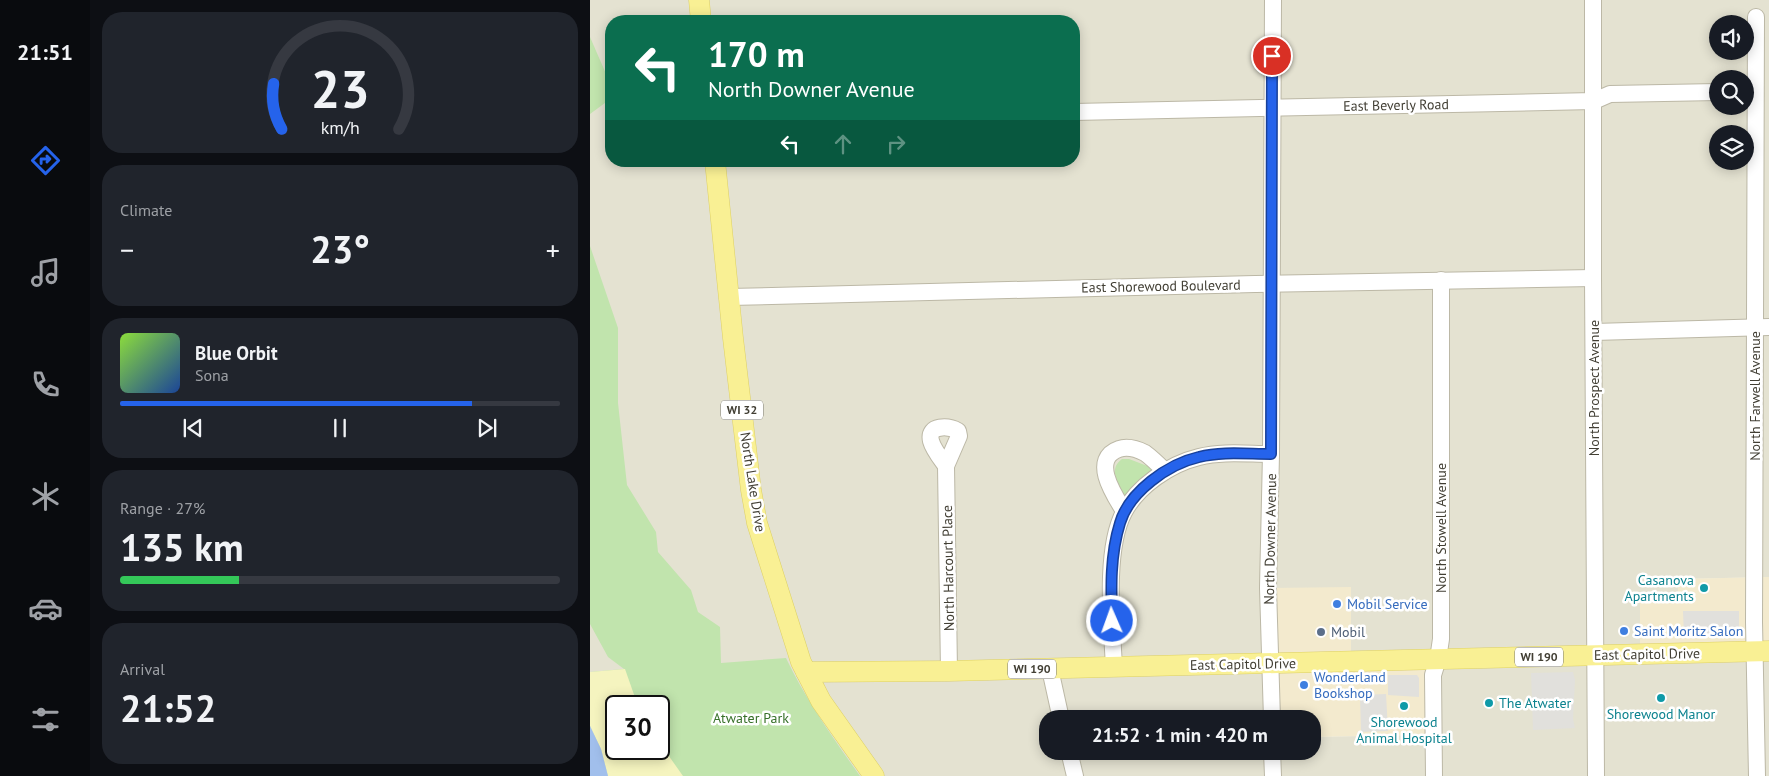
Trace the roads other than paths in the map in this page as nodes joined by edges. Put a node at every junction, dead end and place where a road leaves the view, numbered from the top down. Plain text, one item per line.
1 (698, 0) edge
2 (1273, 0) edge
3 (1593, 0) edge
4 (700, 15) edge
5 (1756, 17) dead end
6 (1756, 91) edge
7 (1709, 92) edge
8 (1594, 101) junction
9 (1272, 107) junction
10 (1080, 112) edge
11 (716, 167) edge
12 (1593, 278) junction
13 (1441, 280) junction
14 (1271, 283) junction
15 (729, 297) junction
16 (1762, 327) edge
17 (1594, 332) junction
18 (1271, 454) junction
19 (946, 466) dead end
20 (1165, 471) junction
21 (1124, 511) junction
22 (1762, 651) edge
23 (1594, 655) junction
24 (1438, 659) junction
25 (1270, 663) junction
26 (1114, 667) junction
27 (1050, 669) junction
28 (949, 671) junction
29 (806, 672) junction
30 (1059, 710) edge
31 (1272, 710) edge
32 (1071, 760) edge
33 (1272, 760) edge
34 (874, 776) edge
35 (1075, 776) edge
36 (1273, 776) edge
37 (1434, 776) edge
38 (1596, 776) edge
39 (1756, 776) edge

1 - 4 main road
2 - 9 street, North Downer Avenue
3 - 8 street, North Prospect Avenue
5 - 6 street, North Farwell Avenue
6 - 16 street, North Farwell Avenue
7 - 8 street, East Beverly Road
8 - 9 street, East Beverly Road
8 - 12 street, North Prospect Avenue
9 - 10 street, East Beverly Road
9 - 14 street, North Downer Avenue
11 - 15 main road, North Lake Drive / WI 32
12 - 13 street, East Shorewood Boulevard
12 - 17 street, North Prospect Avenue
13 - 14 street, East Shorewood Boulevard
13 - 24 street, North Stowell Avenue
14 - 15 street, East Shorewood Boulevard
14 - 18 street, North Downer Avenue
15 - 29 main road, North Lake Drive / WI 32
16 - 17 street
16 - 22 street, North Farwell Avenue
17 - 23 street, North Prospect Avenue
18 - 20 street
18 - 25 street, North Downer Avenue
19 - 28 street, North Harcourt Place
20 - 21 street
20 - 21 street
21 - 26 street
22 - 23 main road, East Capitol Drive / WI 190
22 - 39 street, North Farwell Avenue
23 - 24 main road, East Capitol Drive / WI 190
23 - 38 street, North Prospect Avenue
24 - 25 main road, East Capitol Drive / WI 190
24 - 37 street, North Stowell Avenue
25 - 26 main road, East Capitol Drive / WI 190
25 - 31 street, North Downer Avenue
26 - 27 main road, East Capitol Drive / WI 190
27 - 28 main road, East Capitol Drive / WI 190
27 - 30 street
28 - 29 main road, East Capitol Drive / WI 190
29 - 34 main road, North Lake Drive / WI 32
32 - 35 street
33 - 36 street

